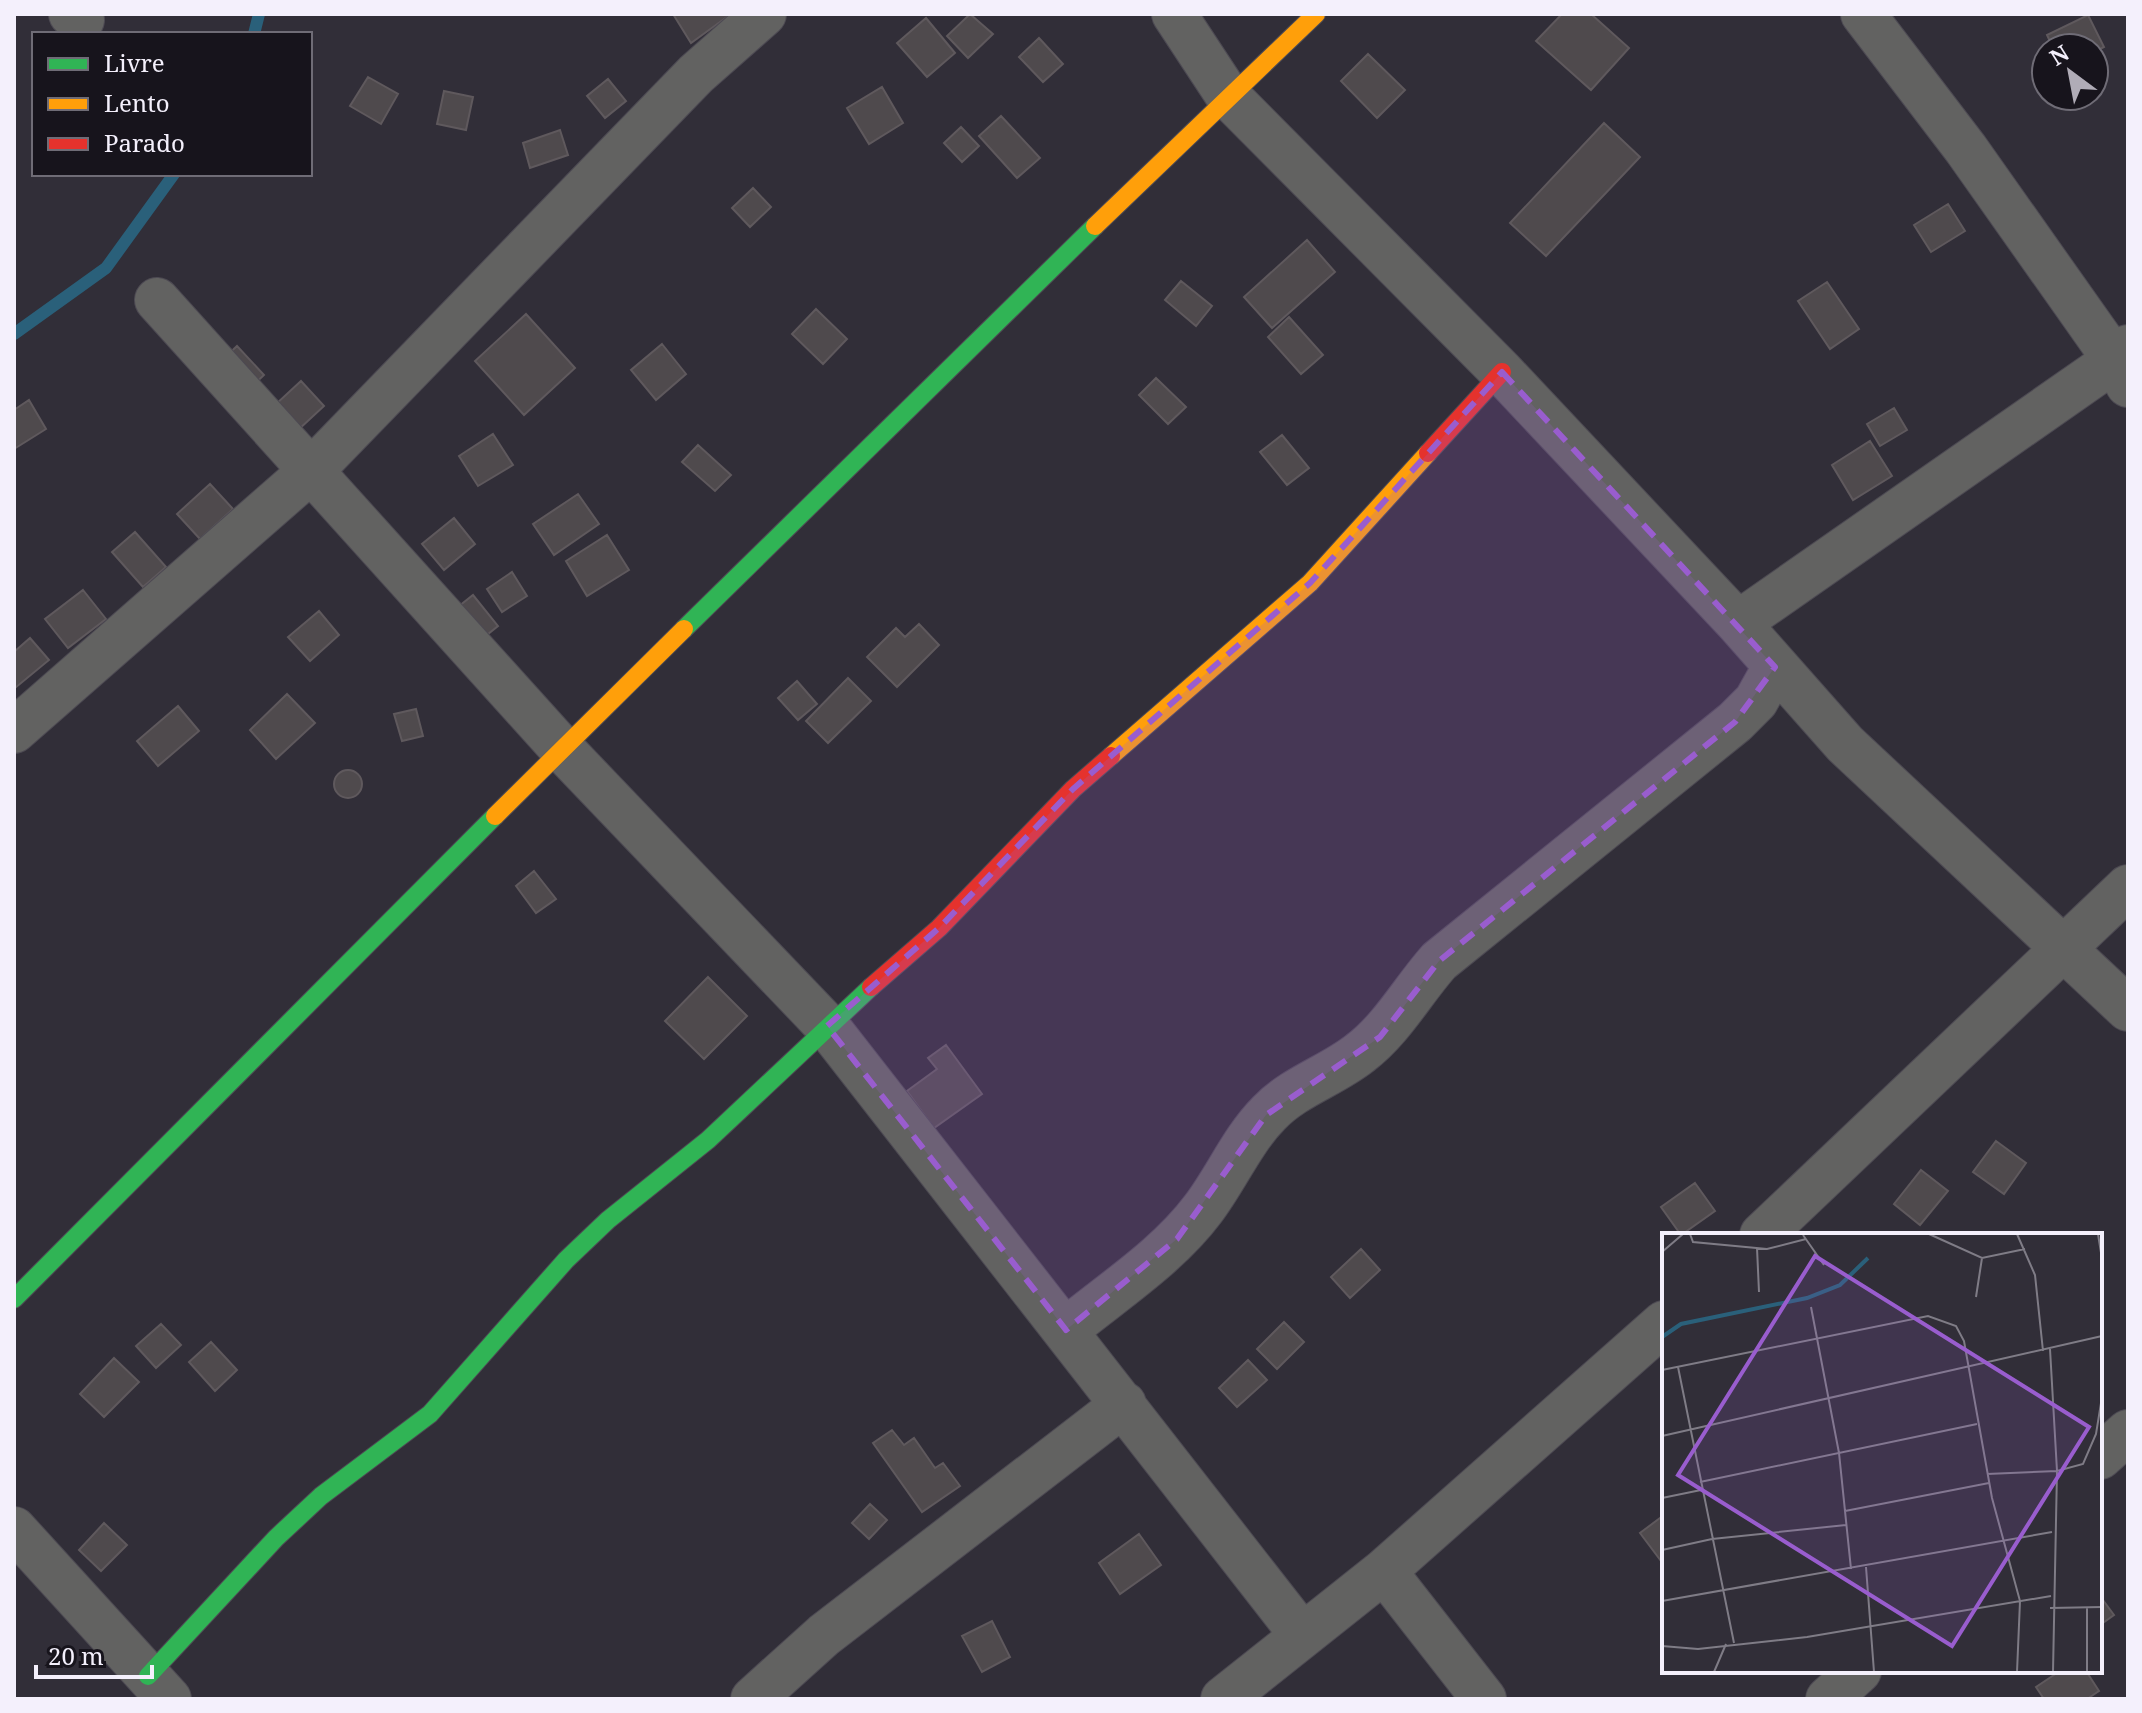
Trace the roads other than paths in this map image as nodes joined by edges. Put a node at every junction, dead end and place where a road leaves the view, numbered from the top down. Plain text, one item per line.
1 (764, 14) edge
2 (1174, 14) edge
3 (1316, 14) edge
4 (1863, 14) edge
5 (1228, 96) junction
6 (157, 300) dead end
7 (2124, 364) edge
8 (1502, 372) junction
9 (312, 470) junction
10 (1738, 623) junction
11 (1775, 667) junction
12 (14, 731) edge
13 (562, 749) junction
14 (2128, 887) edge
15 (2063, 951) junction
16 (2128, 1009) edge
17 (827, 1026) junction
18 (1764, 1233) edge
19 (14, 1299) edge
20 (1662, 1325) edge
21 (1066, 1330) junction
22 (1124, 1404) junction
23 (2128, 1432) edge
24 (2102, 1455) edge
25 (14, 1529) edge
26 (1384, 1571) junction
27 (1302, 1635) junction
28 (1857, 1673) edge
29 (158, 1688) edge
30 (753, 1699) edge
31 (1223, 1699) edge
32 (1484, 1699) edge
33 (1828, 1699) edge

1 - 9 street
2 - 5 street
3 - 5 street
4 - 7 street
5 - 8 street
5 - 13 street
6 - 9 street
7 - 10 street
8 - 10 street
8 - 17 street
9 - 12 street
9 - 13 street
10 - 11 street
11 - 15 street
11 - 21 street
13 - 17 street
13 - 19 street
14 - 15 street
15 - 16 street
15 - 18 street
17 - 21 street
17 - 29 street
20 - 26 street
21 - 22 street
22 - 27 street
22 - 30 street
23 - 24 street
25 - 29 street
26 - 27 street
26 - 32 street
27 - 31 street
28 - 33 street

